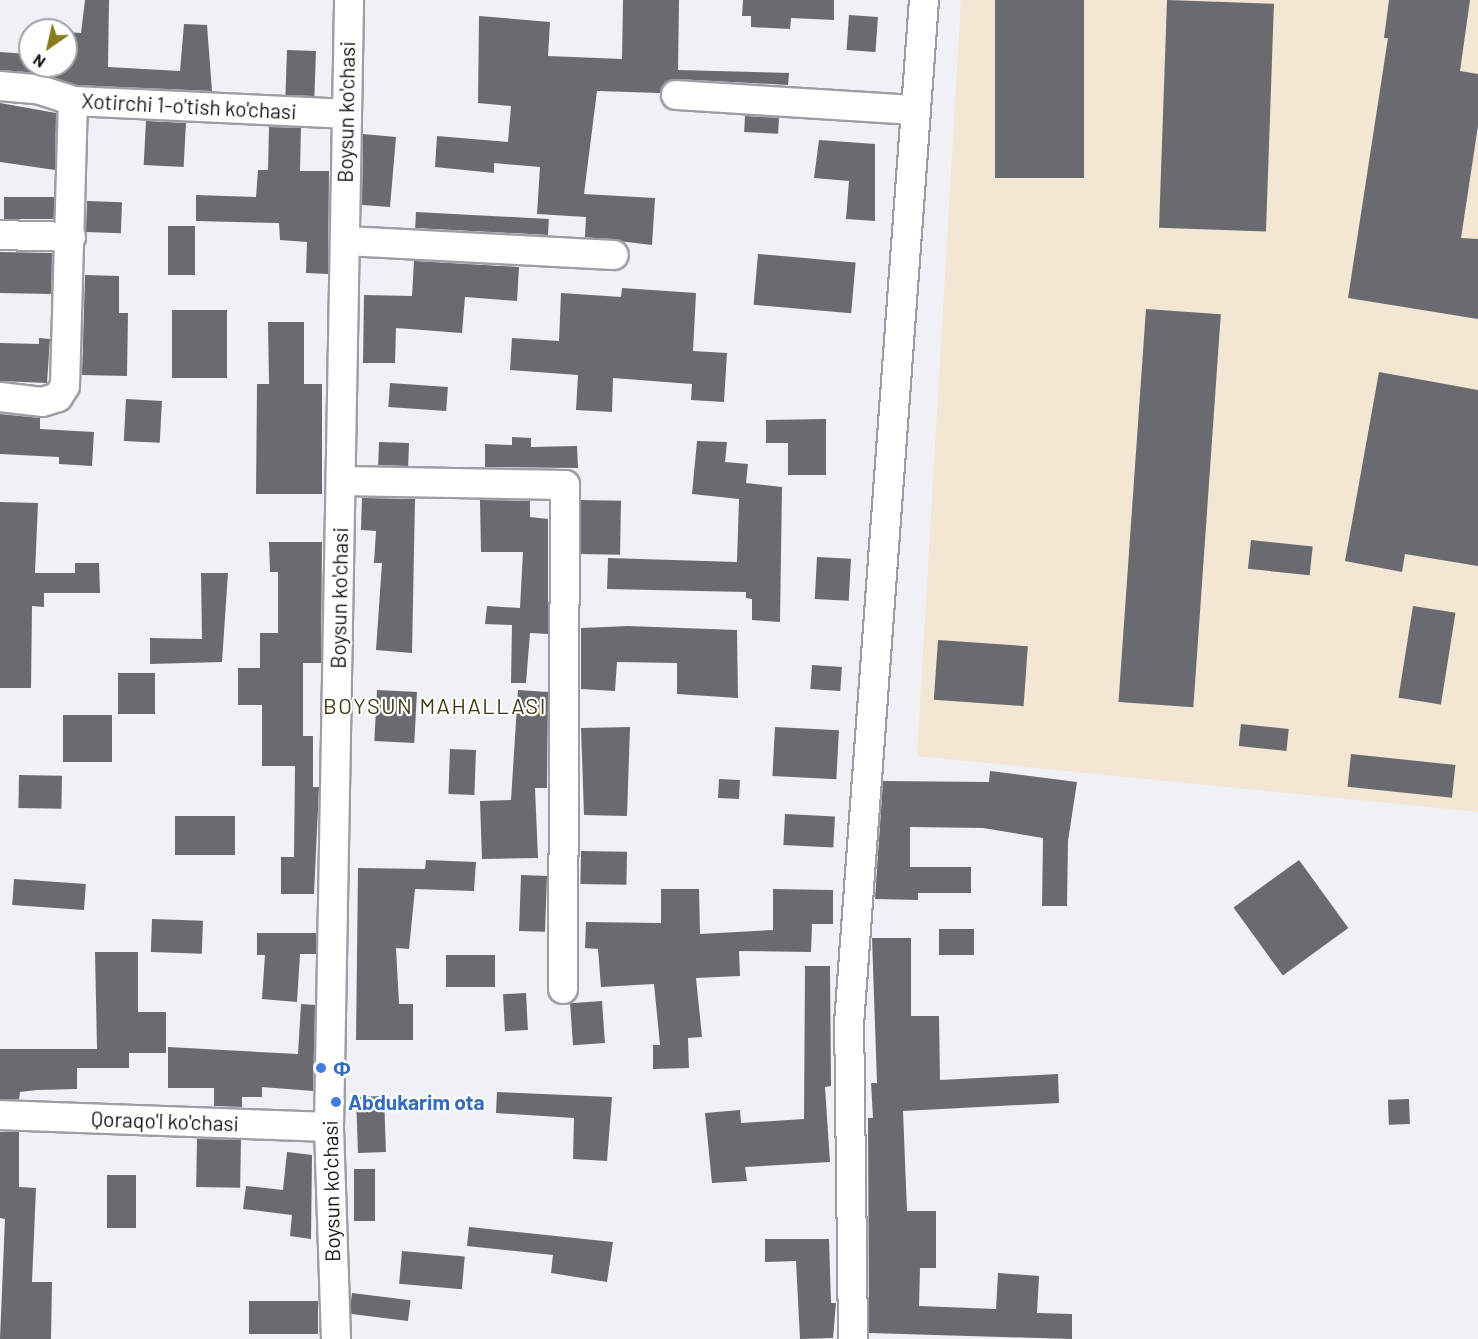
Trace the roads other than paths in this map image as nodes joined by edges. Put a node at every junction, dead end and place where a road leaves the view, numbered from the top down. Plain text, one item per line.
1 (348, 0) edge
2 (924, 0) edge
3 (0, 86) edge
4 (676, 95) dead end
5 (73, 101) junction
6 (916, 110) junction
7 (344, 114) junction
8 (0, 235) edge
9 (71, 237) junction
10 (346, 241) junction
11 (614, 255) dead end
12 (0, 398) edge
13 (342, 481) junction
14 (563, 989) dead end
15 (0, 1115) edge
16 (329, 1127) junction
17 (336, 1339) edge
18 (853, 1339) edge

1 - 7 street, Boysun ko'chasi
2 - 6 street
3 - 5 street, Xotirchi 1-o'tish ko'chasi
4 - 6 street
5 - 7 street, Xotirchi 1-o'tish ko'chasi
5 - 9 street
6 - 18 street
7 - 10 street, Boysun ko'chasi
8 - 9 street
9 - 12 street
10 - 11 street
10 - 13 street, Boysun ko'chasi
13 - 14 street
13 - 16 street, Boysun ko'chasi
15 - 16 street, Qoraqo'l ko'chasi
16 - 17 street, Boysun ko'chasi

